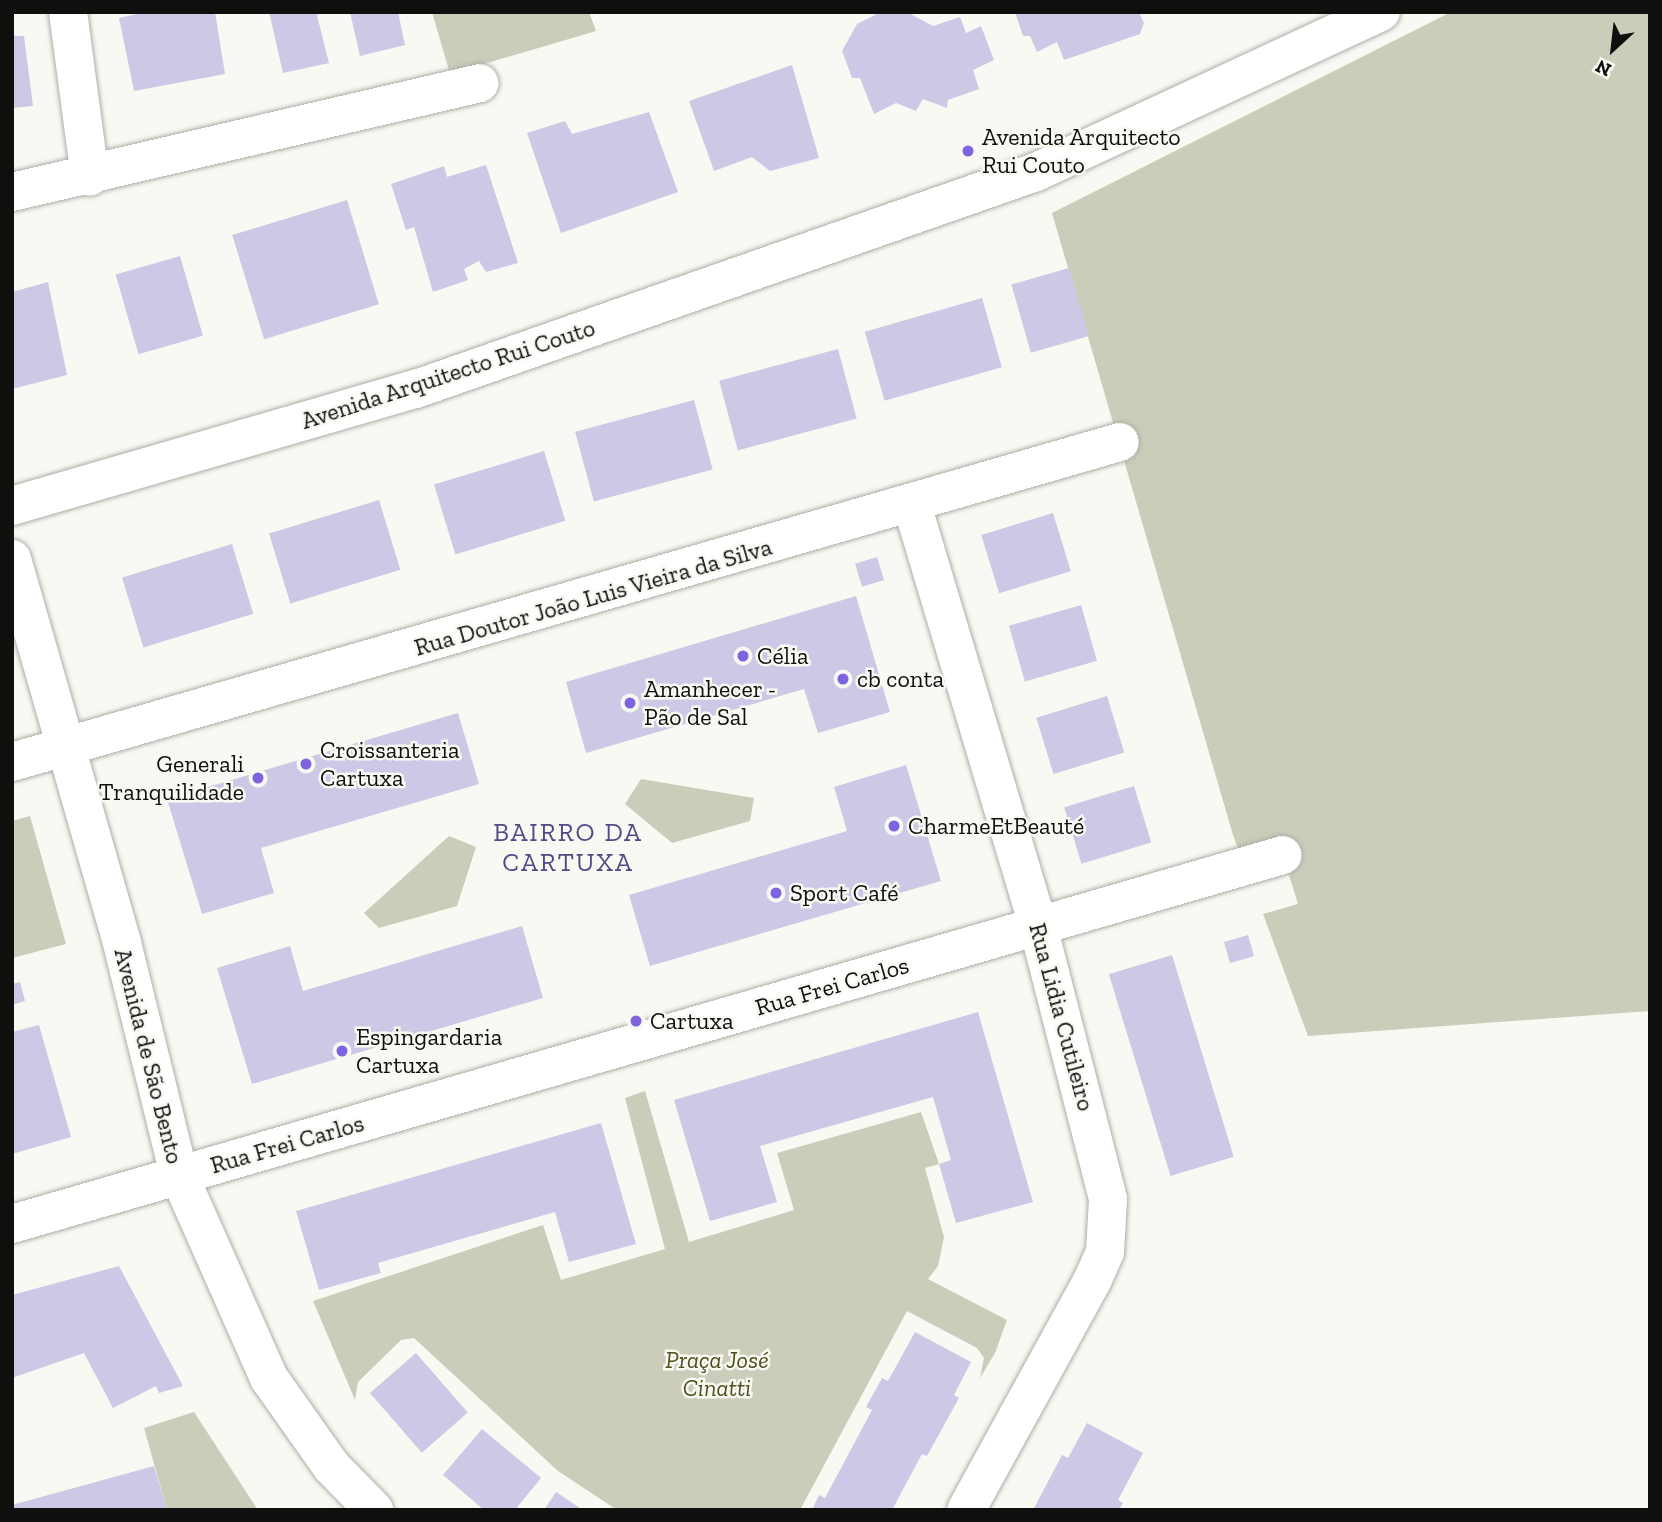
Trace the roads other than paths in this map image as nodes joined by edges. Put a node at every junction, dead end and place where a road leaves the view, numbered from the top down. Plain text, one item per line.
1 (68, 12) edge
2 (1381, 12) edge
3 (479, 83) dead end
4 (90, 177) junction
5 (12, 192) edge
6 (1119, 442) dead end
7 (912, 505) junction
8 (12, 506) edge
9 (12, 559) edge
10 (65, 747) junction
11 (12, 762) edge
12 (1283, 855) dead end
13 (1038, 926) junction
14 (179, 1175) junction
15 (12, 1224) edge
16 (374, 1510) edge
17 (965, 1510) edge

1 - 4 street
2 - 8 street, Avenida Arquitecto Rui Couto
3 - 4 street
4 - 5 street
6 - 7 street, Rua Doutor João Luis Vieira da Silva
7 - 10 street, Rua Doutor João Luis Vieira da Silva
7 - 13 street, Rua Lidia Cutileiro
9 - 10 street, Avenida de São Bento
10 - 11 street, Rua Doutor João Luis Vieira da Silva
10 - 14 street, Avenida de São Bento
12 - 13 street, Rua Frei Carlos
13 - 14 street, Rua Frei Carlos
13 - 17 street, Rua Lidia Cutileiro
14 - 15 street, Rua Frei Carlos
14 - 16 street, Avenida de São Bento

